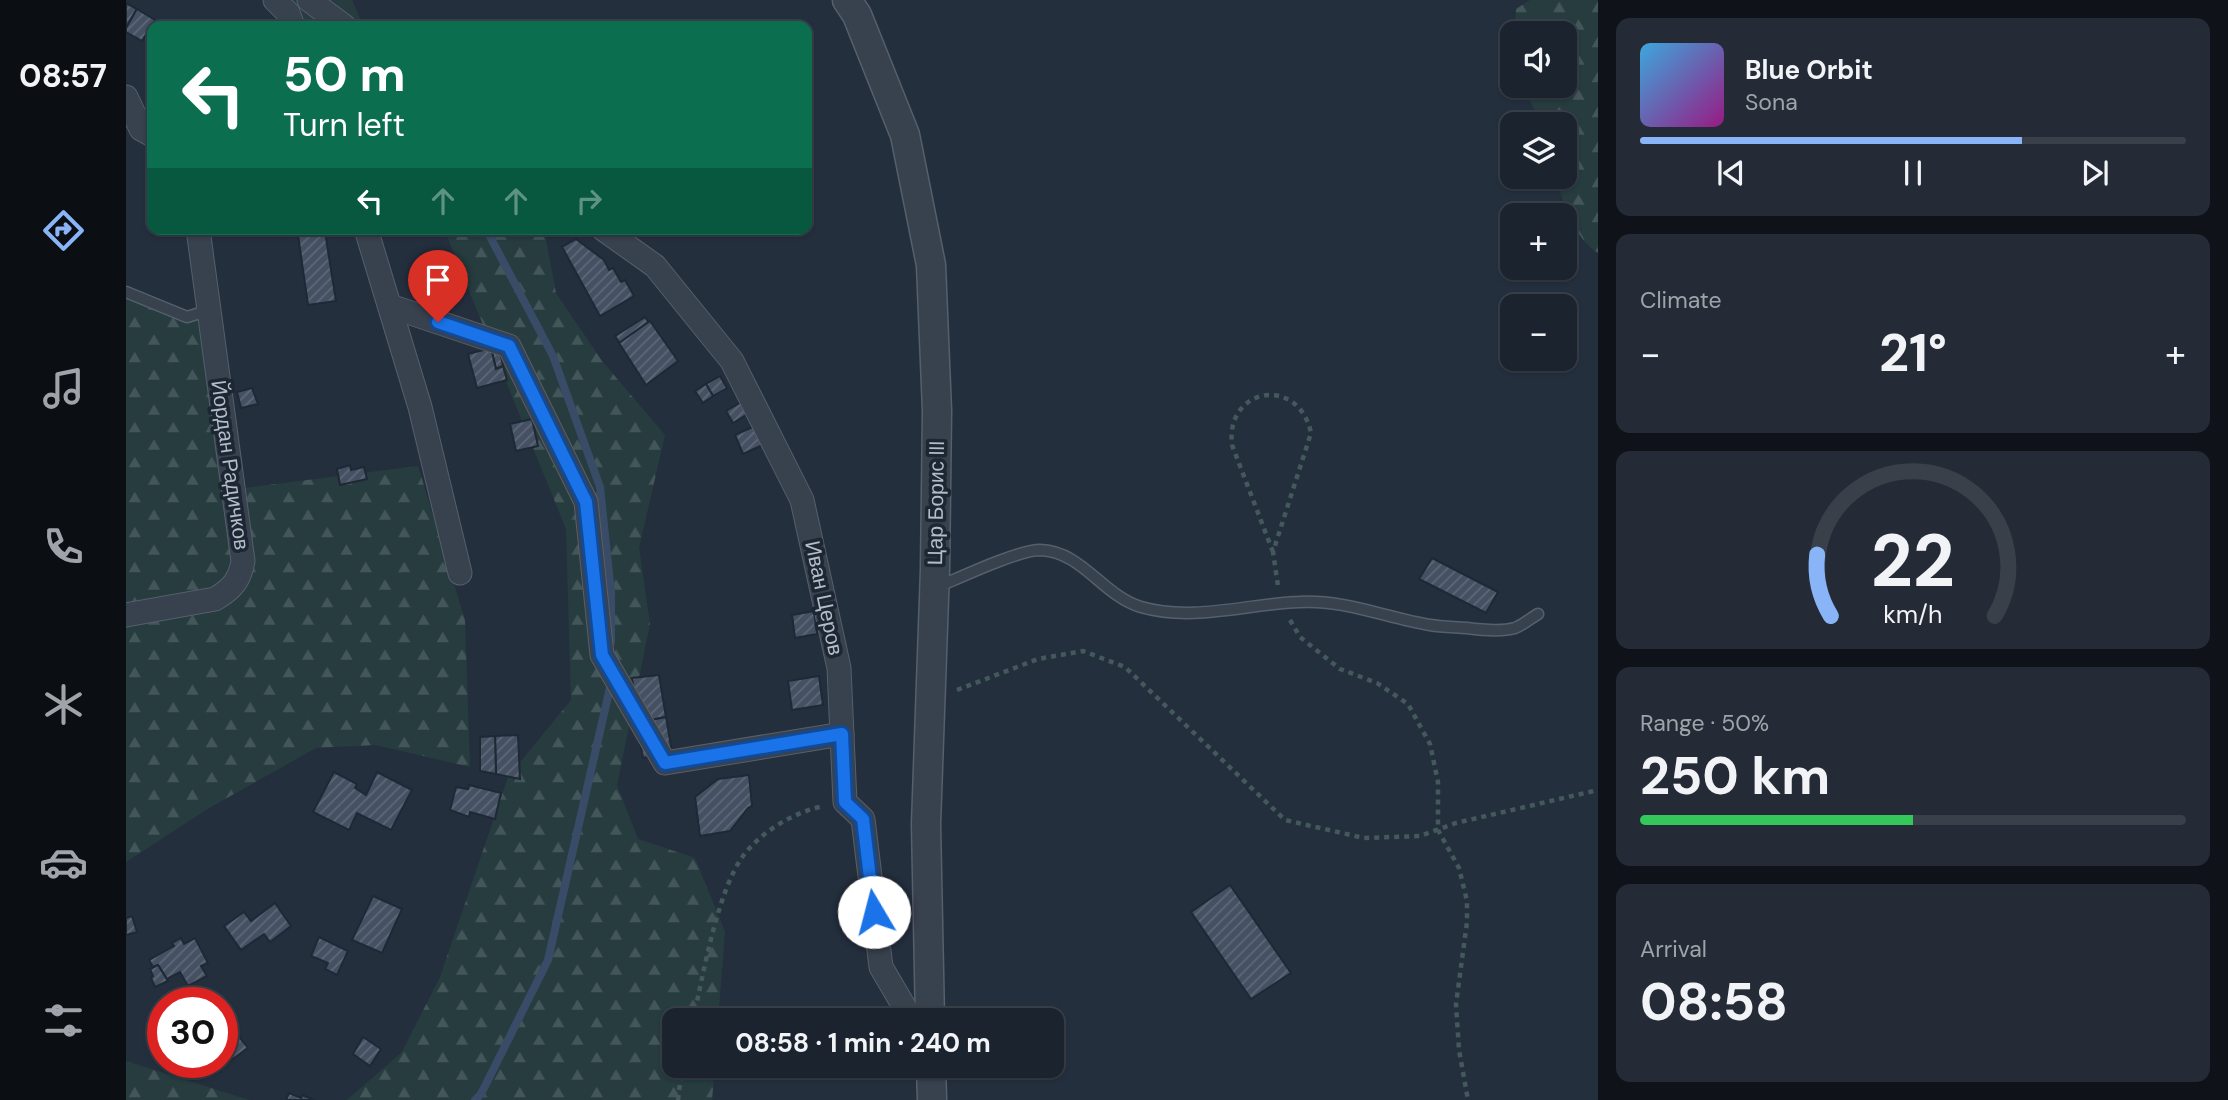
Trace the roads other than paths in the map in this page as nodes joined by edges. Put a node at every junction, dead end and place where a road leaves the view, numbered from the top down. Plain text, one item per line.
1 (275, 0) edge
2 (309, 0) edge
3 (847, 0) edge
4 (291, 21) edge
5 (337, 21) edge
6 (126, 97) edge
7 (147, 132) edge
8 (199, 235) edge
9 (368, 235) edge
10 (611, 235) edge
11 (126, 292) edge
12 (207, 299) junction
13 (390, 306) junction
14 (460, 573) dead end
15 (934, 588) junction
16 (1538, 614) dead end
17 (126, 615) edge
18 (842, 734) junction
19 (905, 1008) edge
20 (930, 1008) edge
21 (931, 1078) edge
22 (932, 1100) edge

1 - 4 street
2 - 5 street
3 - 15 street, Цар Борис III
6 - 7 street
8 - 12 street, Йордан Радичков
9 - 13 street
10 - 18 street, Иван Церов
11 - 12 lane
12 - 17 street, Йордан Радичков
13 - 14 street
13 - 18 street
15 - 16 lane
15 - 20 street, Цар Борис III
18 - 19 street, Иван Церов
21 - 22 street

